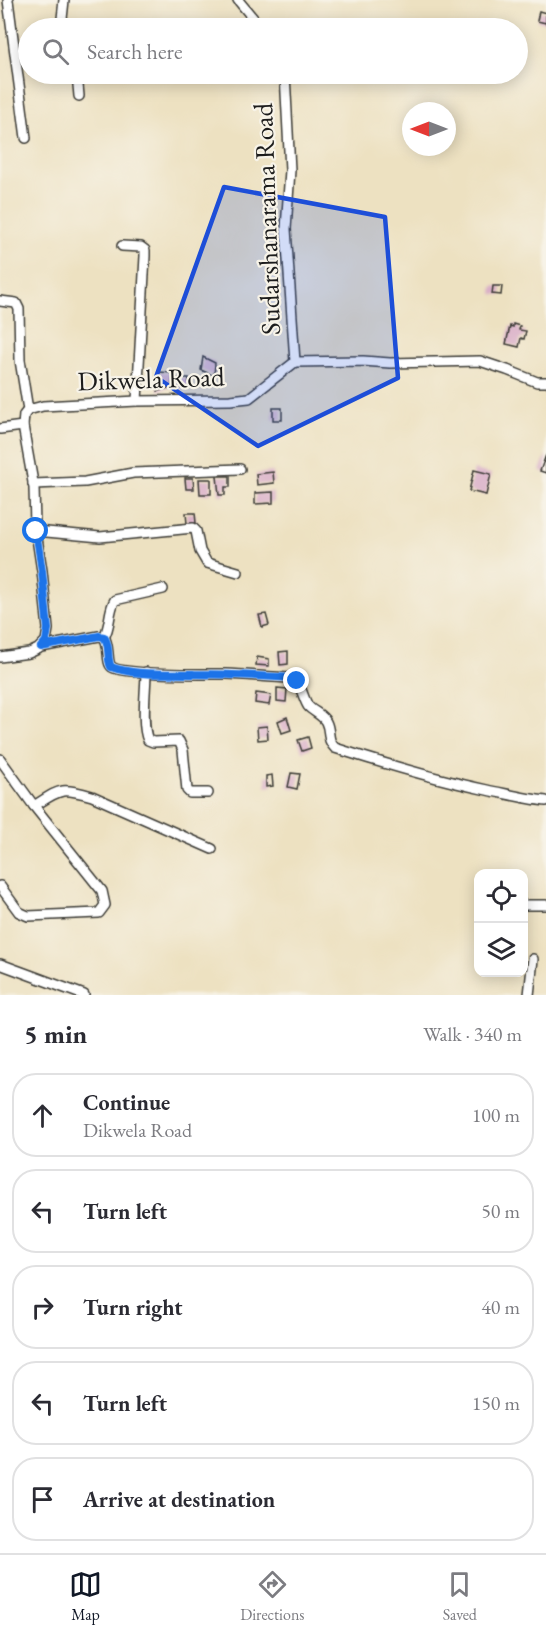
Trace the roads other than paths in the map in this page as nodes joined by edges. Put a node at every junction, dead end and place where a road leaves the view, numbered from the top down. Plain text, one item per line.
1 (8, 0) edge
2 (64, 0) edge
3 (238, 0) edge
4 (62, 18) edge
5 (253, 18) edge
6 (18, 77) edge
7 (19, 84) edge
8 (77, 84) edge
9 (286, 84) edge
10 (79, 96) dead end
11 (26, 138) dead end
12 (122, 246) dead end
13 (0, 301) edge
14 (295, 362) junction
15 (546, 382) edge
16 (137, 401) junction
17 (28, 410) junction
18 (23, 426) junction
19 (0, 429) edge
20 (240, 469) dead end
21 (33, 484) junction
22 (36, 531) junction
23 (238, 572) dead end
24 (163, 588) dead end
25 (104, 637) junction
26 (41, 647) junction
27 (0, 657) edge
28 (146, 672) junction
29 (0, 759) edge
30 (208, 793) dead end
31 (546, 801) edge
32 (33, 806) junction
33 (212, 849) dead end
34 (0, 886) edge
35 (528, 905) edge
36 (546, 905) edge
37 (533, 959) dead end
38 (0, 964) edge
39 (84, 995) edge
40 (530, 995) edge

1 - 6 street
2 - 4 street
3 - 5 street
7 - 11 street
8 - 10 street
9 - 14 street, Sudarshanarama Road
12 - 16 street
13 - 17 street
14 - 15 street
14 - 16 street, Dikwela Road
16 - 17 street, Dikwela Road
17 - 18 street
18 - 19 street
18 - 21 street
20 - 21 street
21 - 22 street
22 - 23 street
22 - 26 street
24 - 25 street
25 - 26 street
25 - 28 street
26 - 27 street
28 - 30 street
28 - 31 street
29 - 32 street
32 - 33 street
32 - 34 street
35 - 36 street
37 - 40 street
38 - 39 street

